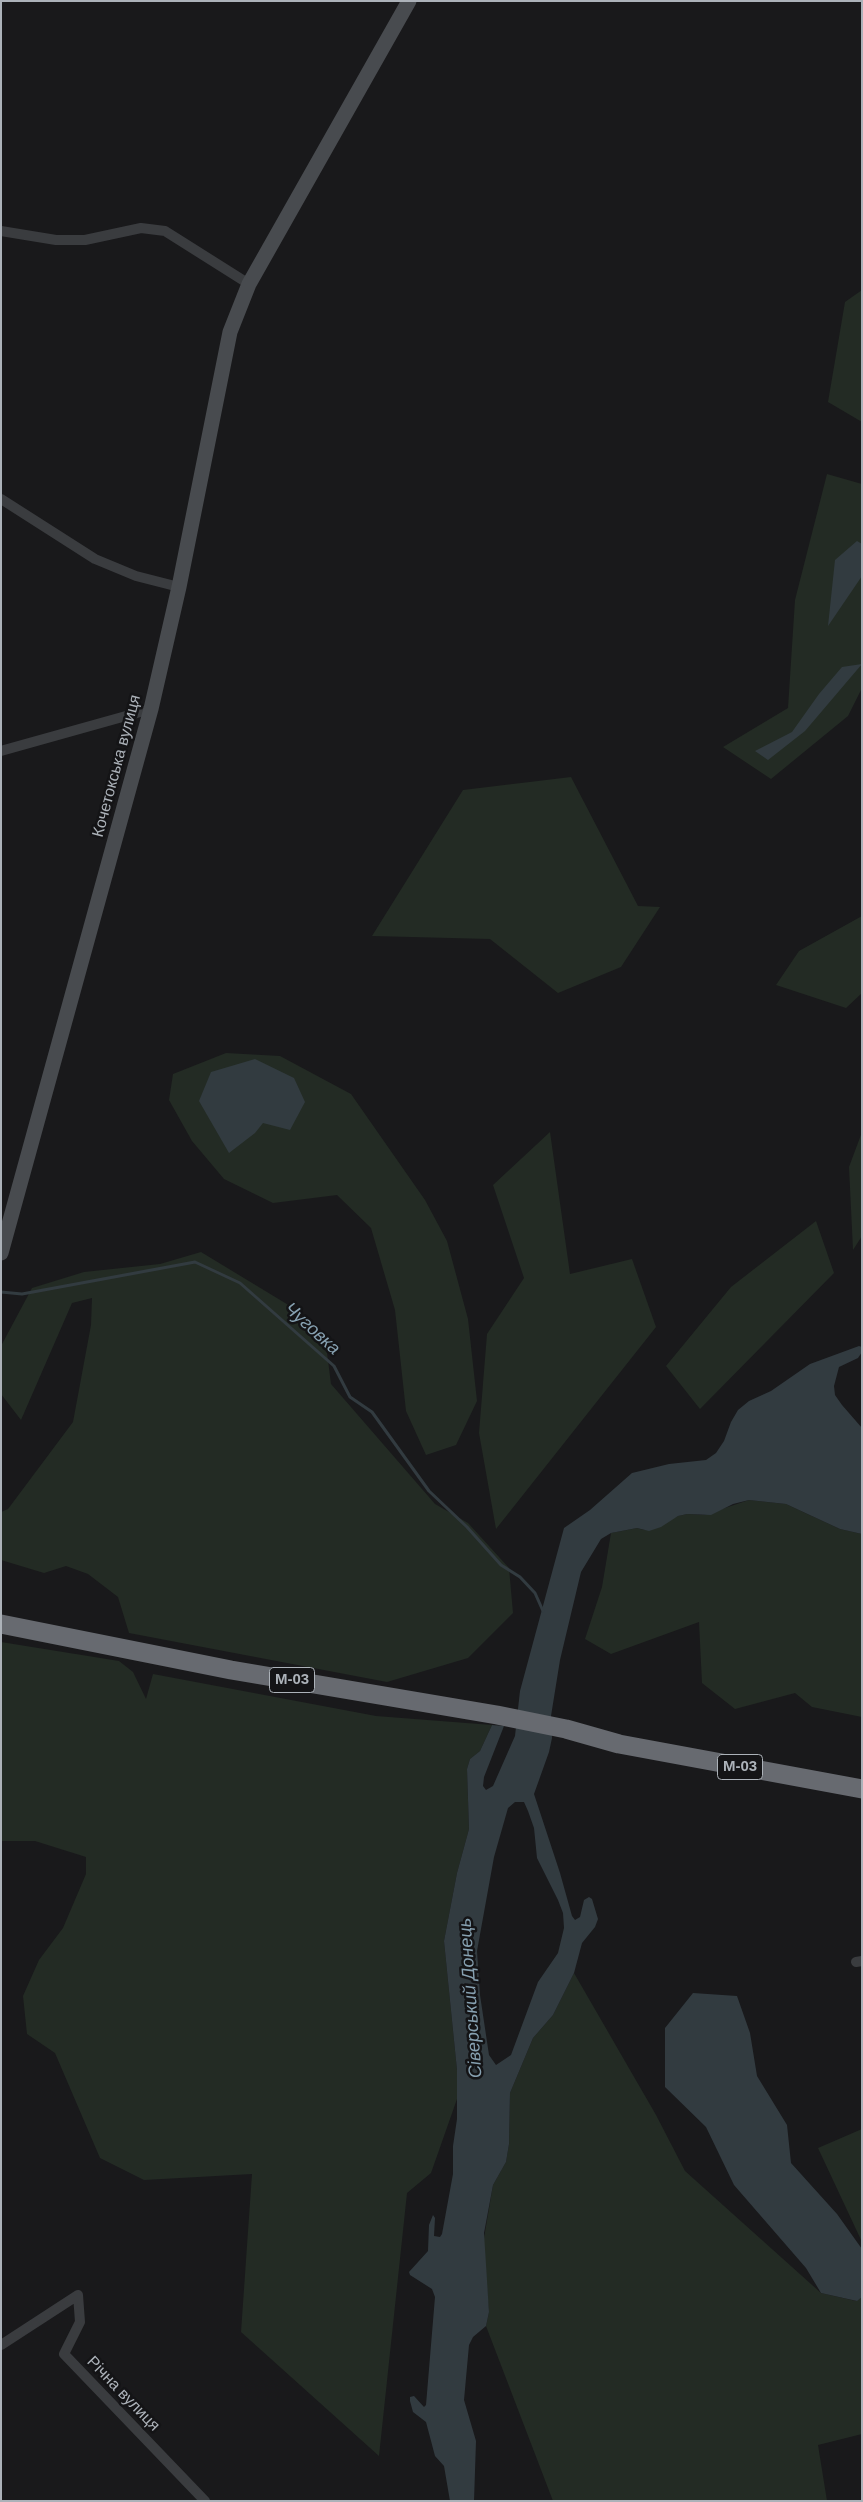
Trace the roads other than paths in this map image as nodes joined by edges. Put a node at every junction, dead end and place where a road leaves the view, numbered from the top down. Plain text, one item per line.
1 (409, 1) edge
2 (1, 231) edge
3 (248, 284) junction
4 (1, 499) edge
5 (179, 587) junction
6 (151, 709) junction
7 (1, 751) edge
8 (1, 1253) edge
9 (1, 1624) edge
10 (862, 1790) edge
11 (1, 2345) edge
12 (205, 2501) edge

1 - 3 main road, Кочетокська вулиця
2 - 3 street
3 - 5 main road, Кочетокська вулиця
4 - 5 street
5 - 6 main road, Кочетокська вулиця
6 - 7 street
6 - 8 main road, Кочетокська вулиця
9 - 10 highway, М-03
11 - 12 street, Річна вулиця

